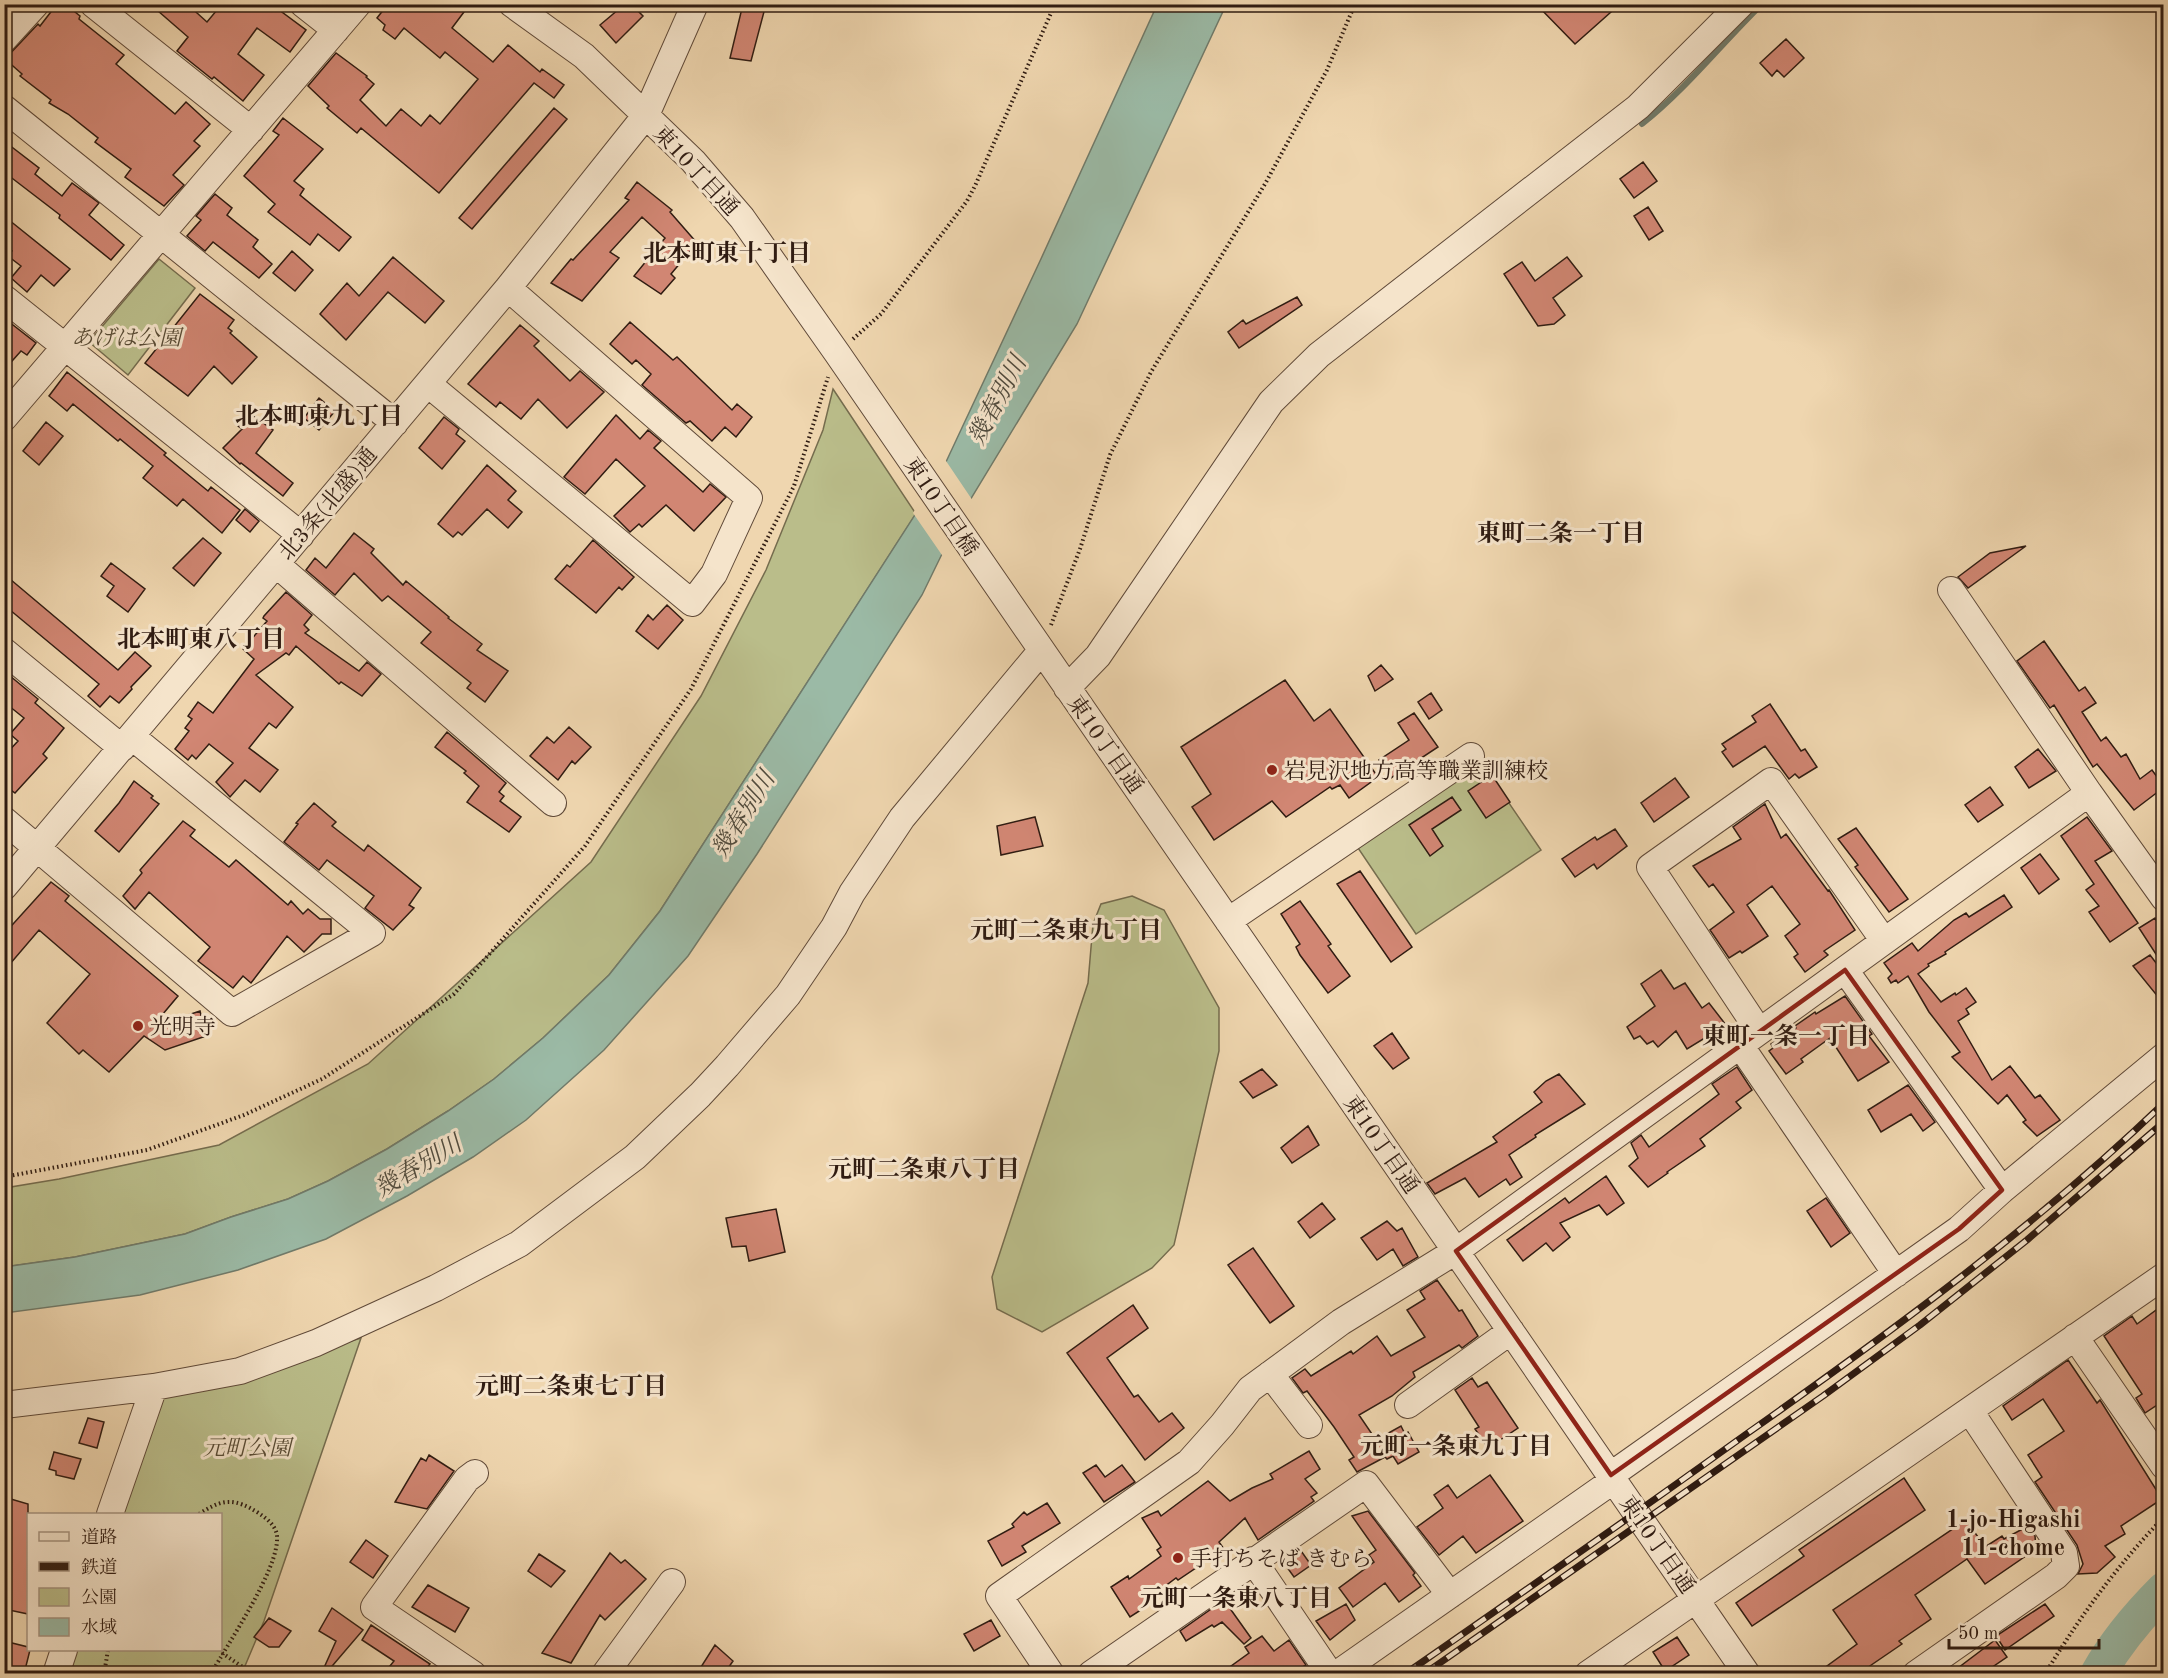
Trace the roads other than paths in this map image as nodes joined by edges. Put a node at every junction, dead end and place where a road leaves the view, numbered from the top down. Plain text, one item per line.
1 (36, 4) edge
2 (93, 4) edge
3 (303, 4) edge
4 (358, 4) edge
5 (512, 4) edge
6 (694, 4) edge
7 (1741, 4) edge
8 (336, 30) junction
9 (4, 39) edge
10 (4, 108) edge
11 (646, 115) junction
12 (251, 130) junction
13 (161, 235) junction
14 (508, 288) junction
15 (4, 298) edge
16 (65, 347) junction
17 (428, 384) junction
18 (867, 398) joint
19 (4, 418) edge
20 (395, 423) junction
21 (301, 535) junction
22 (276, 564) junction
23 (1951, 590) dead end
24 (1016, 615) joint
25 (4, 651) edge
26 (1041, 651) junction
27 (1067, 688) junction
28 (126, 742) junction
29 (1471, 756) dead end
30 (2089, 793) junction
31 (553, 803) dead end
32 (4, 820) edge
33 (38, 847) junction
34 (4, 887) edge
35 (2163, 898) edge
36 (1228, 921) junction
37 (1884, 941) junction
38 (1845, 970) junction
39 (1750, 1038) junction
40 (2163, 1056) edge
41 (2002, 1190) junction
42 (1456, 1251) junction
43 (1896, 1275) junction
44 (2163, 1276) edge
45 (1511, 1331) junction
46 (2075, 1337) junction
47 (1270, 1374) junction
48 (154, 1387) junction
49 (4, 1405) edge
50 (1408, 1405) dead end
51 (1970, 1411) junction
52 (1309, 1425) dead end
53 (2163, 1466) edge
54 (475, 1473) dead end
55 (1612, 1478) junction
56 (111, 1513) edge
57 (1253, 1560) junction
58 (672, 1582) dead end
59 (1450, 1594) junction
60 (1696, 1599) junction
61 (64, 1651) edge
62 (56, 1674) edge
63 (474, 1674) edge
64 (605, 1674) edge
65 (1051, 1674) edge
66 (1091, 1674) edge
67 (1330, 1674) edge
68 (1337, 1674) edge
69 (1588, 1674) edge
70 (1747, 1674) edge
71 (1916, 1674) edge

1 - 9 street
2 - 12 street
3 - 8 street
4 - 8 street
5 - 11 street, 東10丁目通
6 - 11 street, 北3条(北盛)通
7 - 27 street
8 - 12 street
10 - 13 street
11 - 14 street, 北3条(北盛)通
11 - 18 street, 東10丁目通
12 - 13 street
13 - 16 street
13 - 20 street
14 - 17 street, 北3条(北盛)通
14 - 17 street
15 - 16 street
16 - 19 street
16 - 21 street
17 - 20 street, 北3条(北盛)通
18 - 24 street, 東10丁目橋
20 - 21 street, 北3条(北盛)通
21 - 22 street, 北3条(北盛)通
22 - 28 street, 北3条(北盛)通
22 - 31 street
23 - 30 street
24 - 26 street, 東10丁目通
25 - 28 street
26 - 27 street, 東10丁目通
26 - 48 street
27 - 36 street, 東10丁目通
28 - 33 street, 北3条(北盛)通
28 - 33 street
29 - 36 street
30 - 35 street
30 - 37 street
32 - 33 street
33 - 34 street, 北3条(北盛)通
36 - 42 street, 東10丁目通
37 - 38 street
37 - 39 street
38 - 39 street
38 - 41 street
39 - 42 street
39 - 43 street
40 - 41 street
41 - 43 street
42 - 45 street, 東10丁目通
42 - 47 street
43 - 55 street
44 - 46 street
45 - 50 street
45 - 55 street, 東10丁目通
46 - 51 street
46 - 53 street
47 - 52 street
47 - 65 street
48 - 49 street
48 - 56 street
51 - 60 street
51 - 71 street
54 - 63 street
55 - 59 street
55 - 60 street, 東10丁目通
57 - 59 street
57 - 66 street
57 - 67 street
58 - 64 street
59 - 68 street
60 - 69 street
60 - 70 street, 東10丁目通
61 - 62 street

